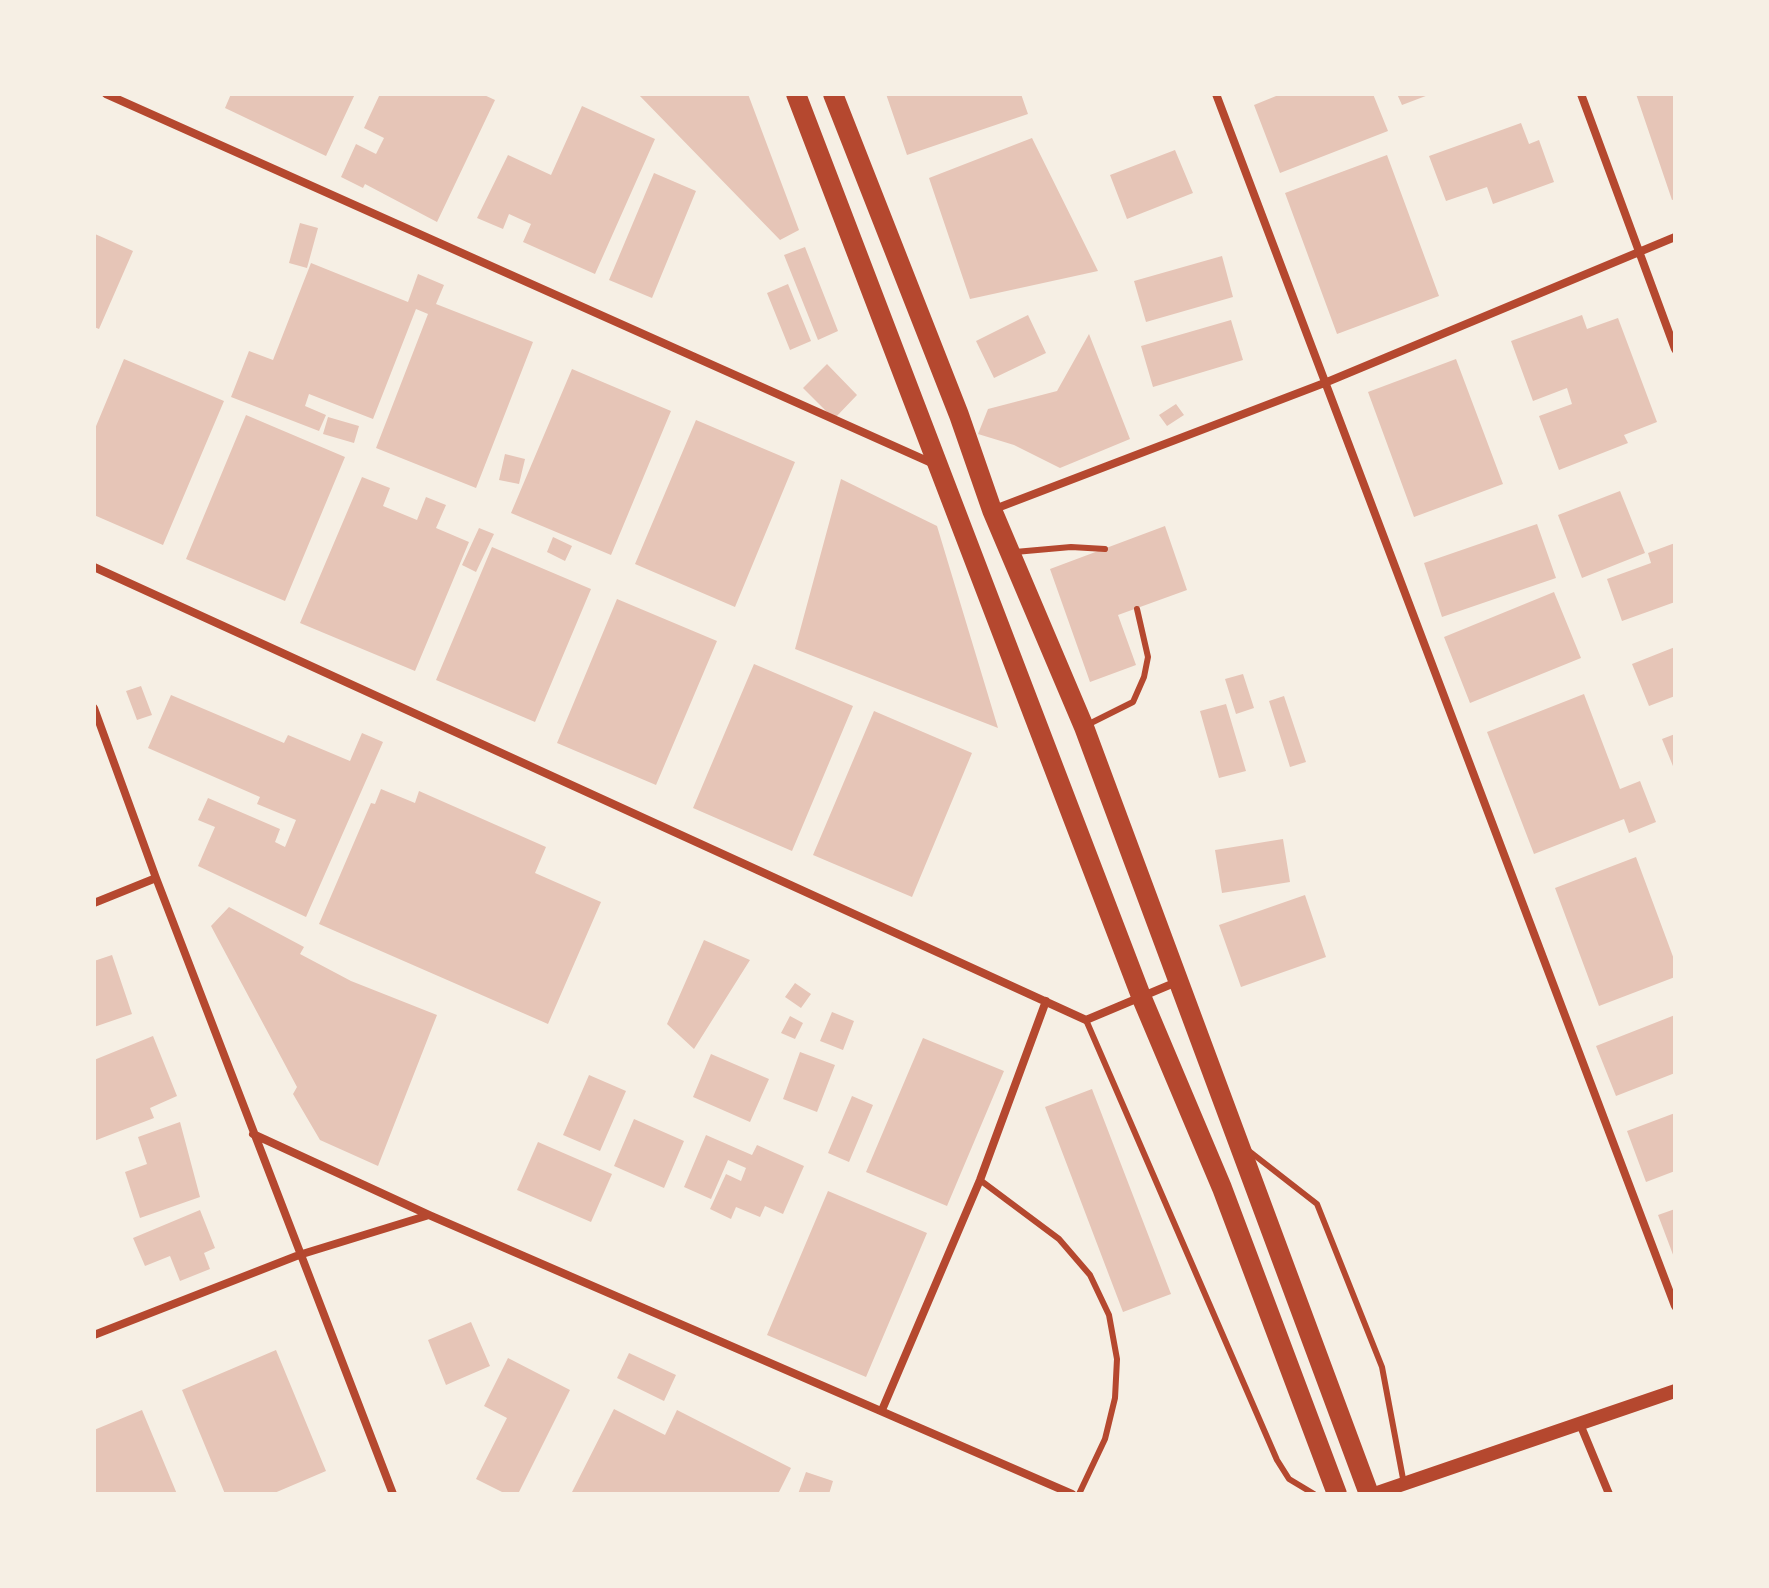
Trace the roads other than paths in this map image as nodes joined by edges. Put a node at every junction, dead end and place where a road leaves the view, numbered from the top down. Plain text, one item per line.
1 (106, 94) edge
2 (796, 94) edge
3 (833, 94) edge
4 (1216, 94) edge
5 (1581, 94) edge
6 (1675, 237) edge
7 (1639, 251) junction
8 (1675, 349) edge
9 (1327, 382) junction
10 (939, 467) junction
11 (992, 510) junction
12 (1105, 549) dead end
13 (1011, 553) junction
14 (94, 567) edge
15 (1137, 609) dead end
16 (94, 708) edge
17 (1084, 727) junction
18 (156, 878) junction
19 (94, 903) edge
20 (1180, 980) junction
21 (1141, 996) junction
22 (1046, 1001) junction
23 (1086, 1020) junction
24 (253, 1134) junction
25 (1241, 1145) junction
26 (980, 1180) junction
27 (429, 1215) junction
28 (299, 1255) junction
29 (1675, 1306) edge
30 (94, 1335) edge
31 (1675, 1391) edge
32 (882, 1410) junction
33 (1580, 1424) junction
34 (1404, 1484) junction
35 (393, 1494) edge
36 (1072, 1494) edge
37 (1079, 1494) edge
38 (1314, 1494) edge
39 (1337, 1494) edge
40 (1372, 1494) edge
41 (1609, 1494) edge

1 - 10 street
2 - 10 main road
3 - 11 main road
4 - 9 street
5 - 7 street
6 - 7 street
7 - 8 street
7 - 9 street
9 - 11 street
9 - 29 street
10 - 21 main road
11 - 13 main road
12 - 13 lane
13 - 17 main road
14 - 22 street
15 - 17 lane
16 - 18 street
17 - 20 main road
18 - 19 street
18 - 24 street
20 - 21 street
20 - 25 main road
21 - 23 street
21 - 39 main road
22 - 23 street
22 - 26 street
23 - 38 lane
24 - 27 street
24 - 28 street
25 - 34 lane
25 - 40 main road
26 - 32 street
26 - 37 lane
27 - 28 street
27 - 32 street
28 - 30 street
28 - 35 street
31 - 33 street
32 - 36 street
33 - 34 street
33 - 41 street
34 - 40 street

